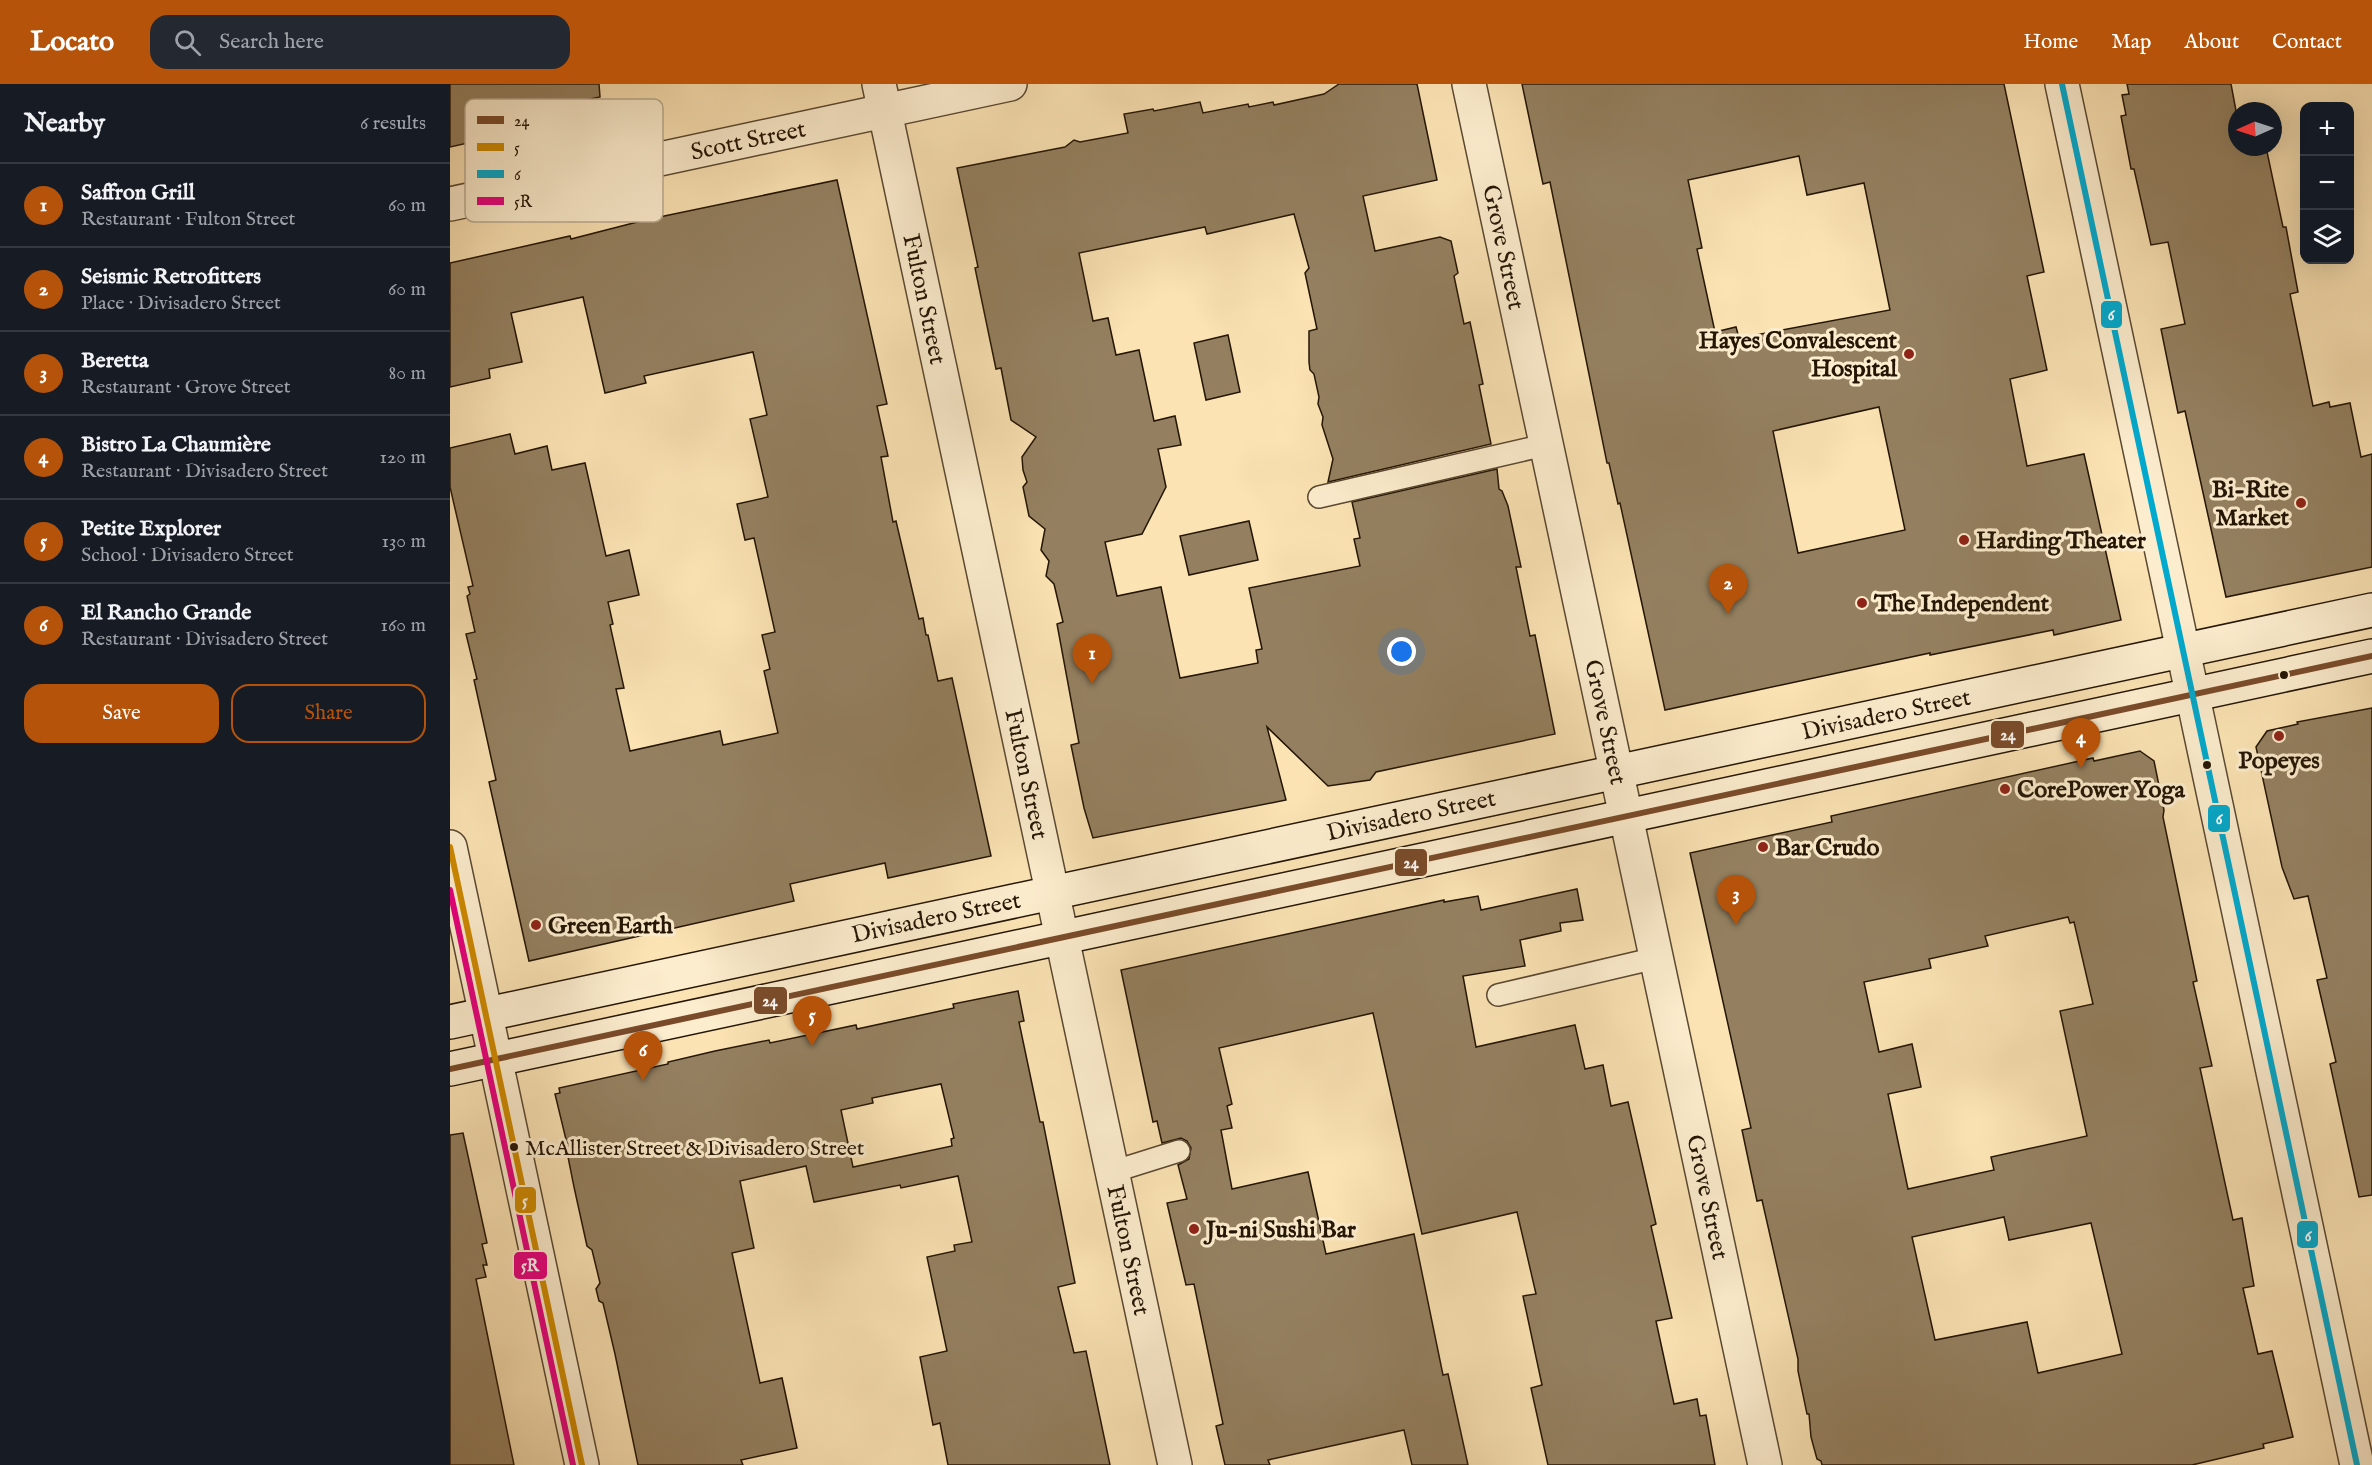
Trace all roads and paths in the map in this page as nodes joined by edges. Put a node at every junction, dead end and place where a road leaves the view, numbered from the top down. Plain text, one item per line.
1 (1010, 84) edge
2 (1470, 84) edge
3 (2062, 84) edge
4 (882, 98) edge
5 (663, 152) edge
6 (465, 200) edge
7 (450, 204) edge
8 (1545, 444) junction
9 (1319, 497) dead end
10 (2372, 610) edge
11 (2183, 650) junction
12 (2372, 656) edge
13 (2192, 694) junction
14 (1617, 771) junction
15 (1626, 816) junction
16 (450, 847) edge
17 (1052, 892) junction
18 (1062, 937) junction
19 (1656, 958) junction
20 (1498, 995) dead end
21 (486, 1014) junction
22 (450, 1022) edge
23 (495, 1059) junction
24 (450, 1069) edge
25 (1179, 1151) dead end
26 (1112, 1172) junction
27 (582, 1465) edge
28 (1175, 1465) edge
29 (1765, 1465) edge
30 (2357, 1465) edge

1 - 4 street, Scott Street
2 - 8 street, Grove Street
3 - 11 street
4 - 5 street, Scott Street
4 - 17 street, Fulton Street
6 - 7 street, Scott Street
8 - 9 lane
8 - 14 street, Grove Street
10 - 11 street, Divisadero Street
11 - 13 street
11 - 14 street, Divisadero Street
12 - 13 street, Divisadero Street
13 - 15 street, Divisadero Street
13 - 30 street
14 - 15 street, Grove Street
14 - 17 street, Divisadero Street
15 - 18 street, Divisadero Street
15 - 19 street, Grove Street
16 - 21 street
17 - 18 street, Fulton Street
17 - 21 street, Divisadero Street
18 - 23 street, Divisadero Street
18 - 26 street, Fulton Street
19 - 20 lane
19 - 29 street, Grove Street
21 - 22 street, Divisadero Street
21 - 23 street
23 - 24 street, Divisadero Street
23 - 27 street
25 - 26 lane
26 - 28 street, Fulton Street

